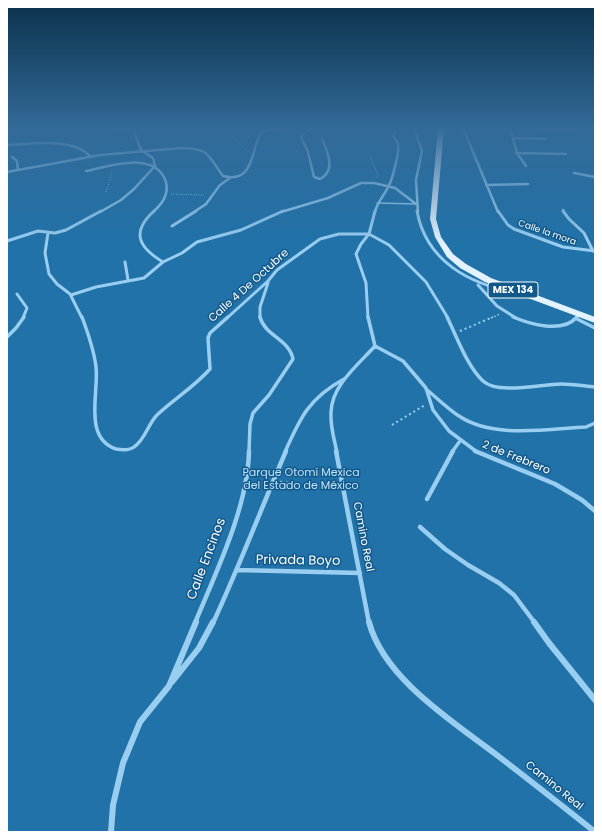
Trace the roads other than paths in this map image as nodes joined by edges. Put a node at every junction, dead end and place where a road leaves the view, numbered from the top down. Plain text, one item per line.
1 (33, 167) edge
2 (105, 167) edge
3 (154, 167) edge
4 (156, 167) edge
5 (218, 167) edge
6 (250, 167) edge
7 (313, 167) edge
8 (330, 167) edge
9 (395, 167) edge
10 (419, 167) edge
11 (438, 167) edge
12 (479, 167) edge
13 (18, 170) joint
14 (86, 171) dead end
15 (7, 172) edge
16 (574, 172) dead end
17 (230, 178) junction
18 (595, 178) edge
19 (528, 184) dead end
20 (486, 185) junction
21 (389, 186) junction
22 (377, 203) junction
23 (416, 204) junction
24 (563, 210) dead end
25 (172, 226) dead end
26 (48, 233) junction
27 (369, 234) junction
28 (7, 241) edge
29 (594, 251) edge
30 (125, 262) dead end
31 (163, 262) junction
32 (128, 280) junction
33 (268, 281) junction
34 (477, 283) junction
35 (520, 293) junction
36 (17, 294) dead end
37 (71, 295) junction
38 (578, 316) junction
39 (595, 320) edge
40 (595, 328) edge
41 (7, 337) edge
42 (375, 346) junction
43 (346, 378) junction
44 (595, 387) edge
45 (426, 388) junction
46 (595, 423) edge
47 (460, 441) junction
48 (426, 499) dead end
49 (595, 510) edge
50 (420, 527) dead end
51 (237, 570) junction
52 (360, 573) junction
53 (169, 686) junction
54 (595, 700) edge
55 (111, 832) edge
56 (595, 832) edge

1 - 13 street
2 - 14 street
3 - 26 street
4 - 31 street
5 - 17 street
6 - 17 street
7 - 8 street
9 - 21 street
10 - 23 street
11 - 35 main road, MEX 134
12 - 20 street, Calle la mora
13 - 15 street
16 - 18 street
17 - 25 street
19 - 20 street
20 - 29 street, Calle la mora
21 - 22 street
21 - 23 street
21 - 31 street
22 - 23 lane
22 - 27 street
23 - 34 street
24 - 29 street
26 - 28 street
26 - 37 street
27 - 33 street, Calle 4 De Octubre
27 - 42 street
27 - 44 street
30 - 32 street
31 - 32 street
32 - 37 street
33 - 37 street, Calle 4 De Octubre
33 - 53 street, Calle Encinos
34 - 35 street
34 - 38 street
35 - 38 main road, MEX 134
36 - 41 street
38 - 39 main road, MEX 134
38 - 40 street
42 - 43 street, Camino Real
42 - 45 street, 2 de Frebrero
43 - 51 street
43 - 52 street, Camino Real
45 - 46 street
45 - 47 street, 2 de Frebrero
47 - 48 street
47 - 49 street, 2 de Frebrero
50 - 54 street
51 - 52 street, Privada Boyo
51 - 53 street
52 - 56 street, Camino Real
53 - 55 street, Calle Encinos

